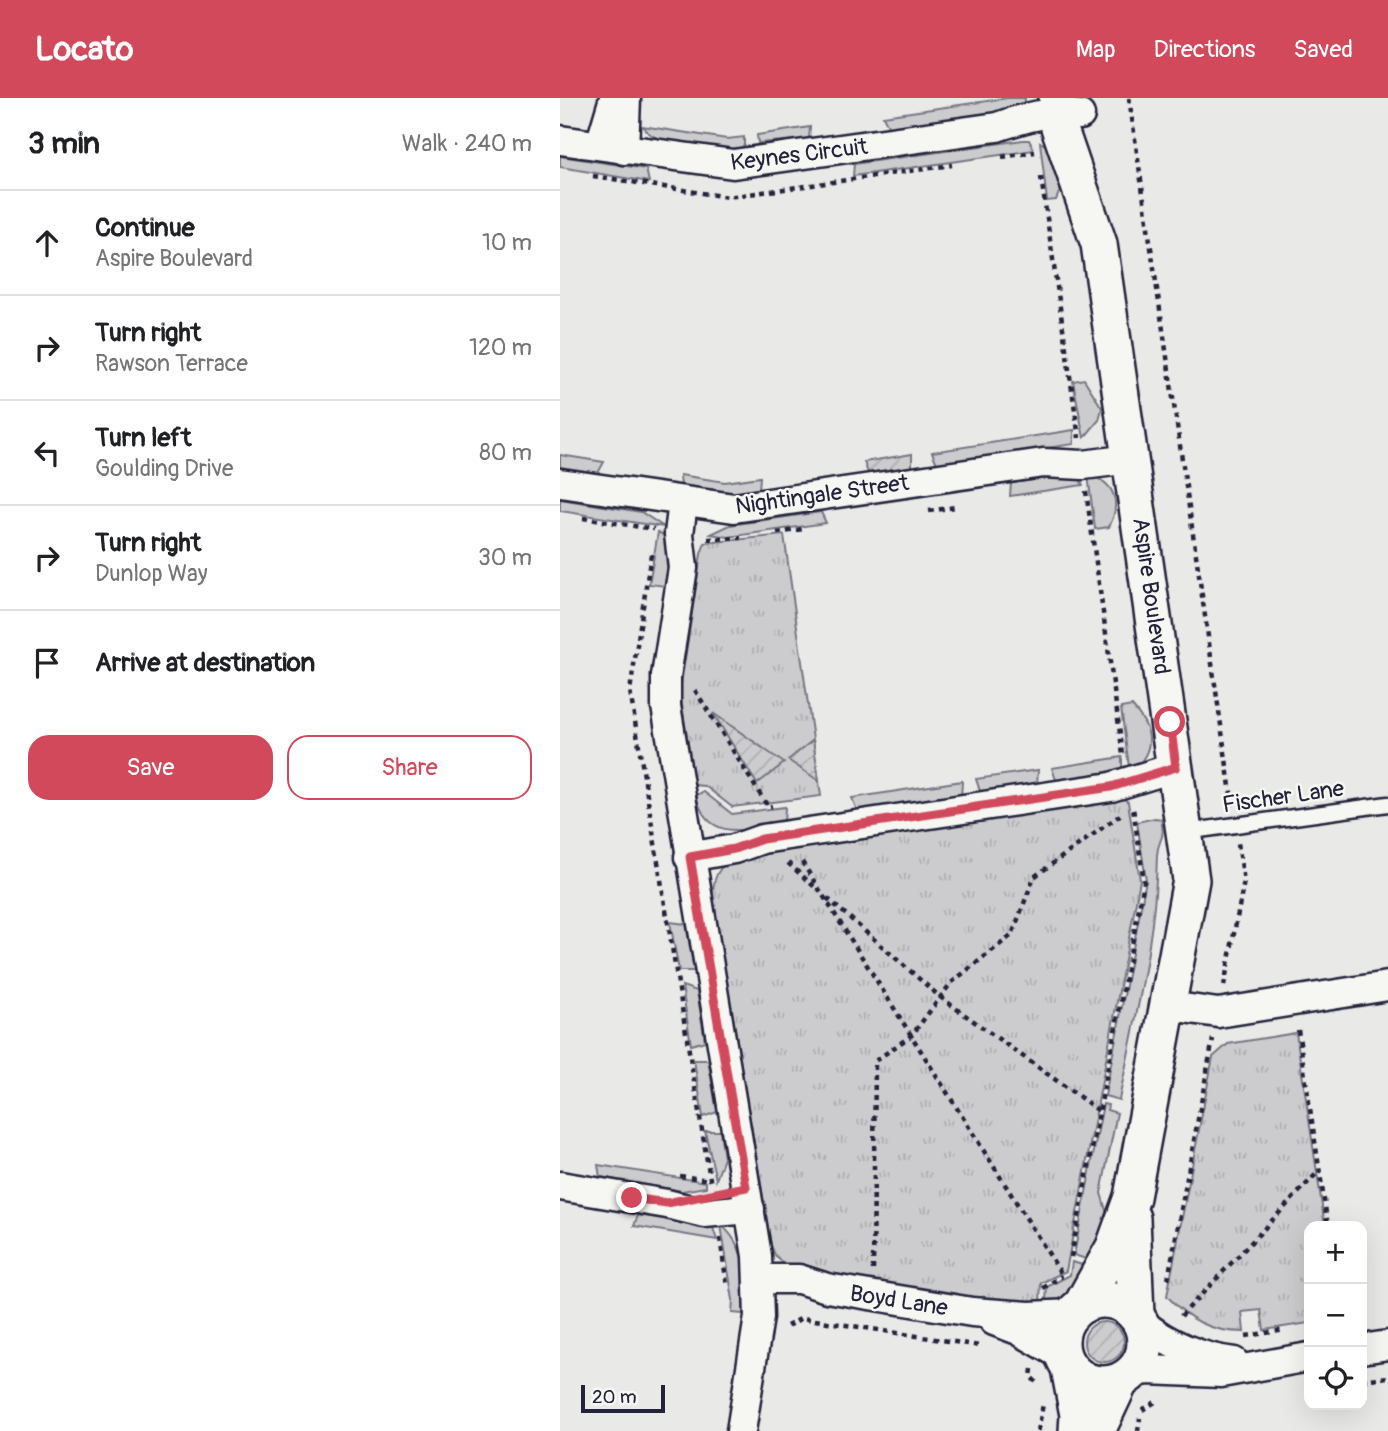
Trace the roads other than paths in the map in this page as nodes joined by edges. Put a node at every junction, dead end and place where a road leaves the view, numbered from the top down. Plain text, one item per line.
1 (614, 98) edge
2 (626, 98) edge
3 (1061, 117) edge
4 (560, 139) edge
5 (612, 148) junction
6 (1130, 450) junction
7 (1043, 463) junction
8 (560, 483) edge
9 (694, 504) junction
10 (1178, 778) junction
11 (1388, 804) edge
12 (1185, 832) junction
13 (688, 849) junction
14 (1388, 986) edge
15 (1171, 996) junction
16 (560, 1186) edge
17 (1132, 1197) junction
18 (748, 1198) junction
19 (760, 1288) junction
20 (972, 1312) junction
21 (1065, 1312) junction
22 (1138, 1319) junction
23 (1388, 1345) edge
24 (1367, 1348) edge
25 (1304, 1358) edge
26 (1066, 1362) junction
27 (1254, 1365) junction
28 (1126, 1378) junction
29 (741, 1431) edge
30 (1077, 1431) edge
31 (1097, 1431) edge

1 - 5 street
2 - 5 street
3 - 5 street, Keynes Circuit
3 - 6 street, Aspire Boulevard
4 - 5 street, Keynes Circuit
6 - 7 street, Nightingale Street
6 - 7 street, Nightingale Street
6 - 10 street, Aspire Boulevard
7 - 9 street, Nightingale Street
8 - 9 street, Nightingale Street
9 - 13 street
10 - 12 street, Aspire Boulevard
10 - 13 street
11 - 12 lane, Fischer Lane
12 - 15 street, Aspire Boulevard
13 - 18 street
14 - 15 street
15 - 17 street, Aspire Boulevard
16 - 18 street
17 - 21 street, Aspire Boulevard
17 - 22 street, Aspire Boulevard
18 - 19 street
19 - 20 street, Boyd Lane
19 - 29 street
20 - 21 street, Boyd Lane
20 - 26 street, Boyd Lane
21 - 22 street
21 - 26 street
22 - 27 street
22 - 28 street
23 - 24 street
25 - 27 street
26 - 28 street
26 - 30 street
27 - 28 street
28 - 31 street

